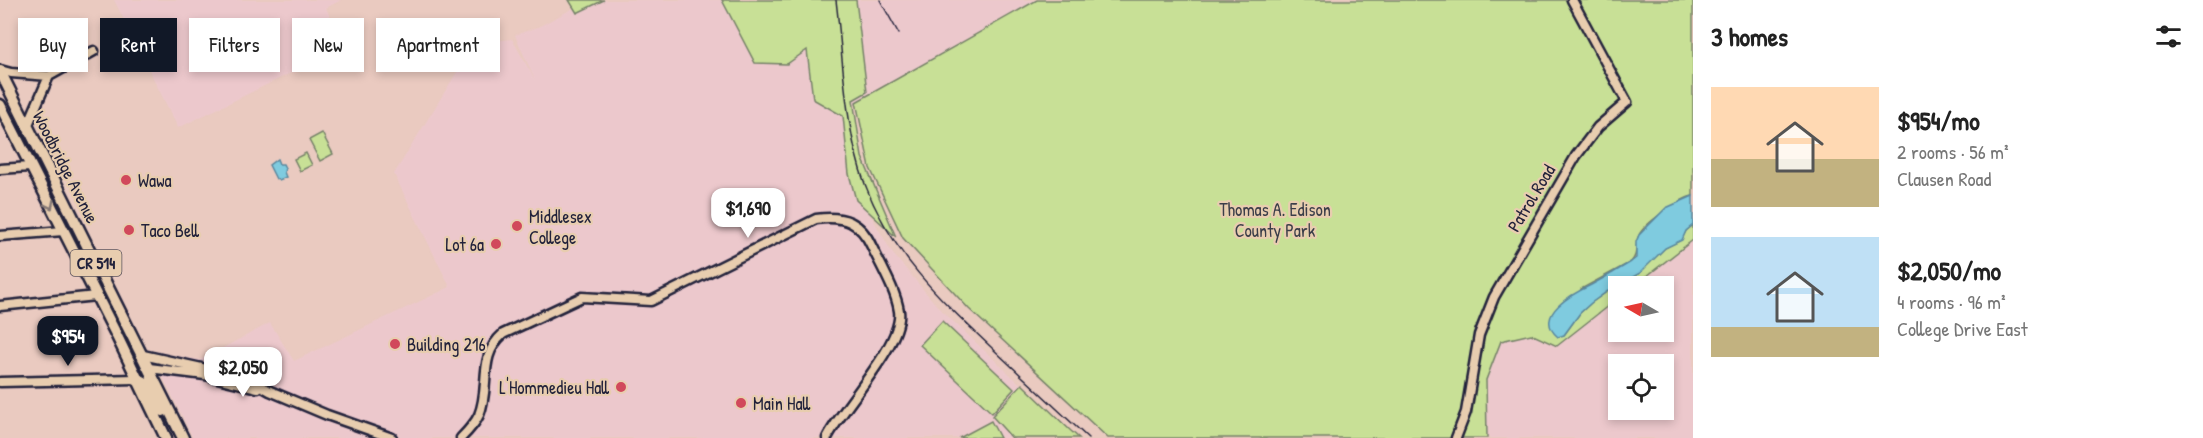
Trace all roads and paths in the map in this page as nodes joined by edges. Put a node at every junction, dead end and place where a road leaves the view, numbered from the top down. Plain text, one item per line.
1 (1572, 0) edge
2 (94, 51) dead end
3 (0, 71) edge
4 (49, 76) junction
5 (0, 105) edge
6 (27, 127) junction
7 (30, 167) junction
8 (0, 169) edge
9 (63, 231) junction
10 (0, 236) edge
11 (96, 296) junction
12 (0, 306) edge
13 (115, 332) junction
14 (142, 355) junction
15 (149, 368) junction
16 (136, 379) junction
17 (0, 382) edge
18 (270, 391) junction
19 (166, 438) edge
20 (177, 438) edge
21 (183, 438) edge
22 (392, 438) edge
23 (461, 438) edge
24 (827, 438) edge
25 (1456, 438) edge

1 - 25 street, Patrol Road
2 - 4 street
3 - 4 street
3 - 6 main road, Woodbridge Avenue / CR 514
4 - 6 street
5 - 7 main road, Woodbridge Avenue / CR 514
6 - 14 main road, Woodbridge Avenue / CR 514
7 - 8 street
7 -> 9 main road, Woodbridge Avenue / CR 514
9 - 10 street
9 - 11 main road, Woodbridge Avenue / CR 514
11 - 12 street
11 - 13 main road, Woodbridge Avenue / CR 514
13 - 15 main road
13 - 16 main road, Woodbridge Avenue / CR 514
14 - 15 main road, Woodbridge Avenue / CR 514
14 - 18 street
15 - 18 street
15 - 21 main road, Woodbridge Avenue / CR 514
16 - 17 street
16 - 19 main road, Woodbridge Avenue / CR 514
16 - 20 main road
18 - 22 street
23 - 24 street

